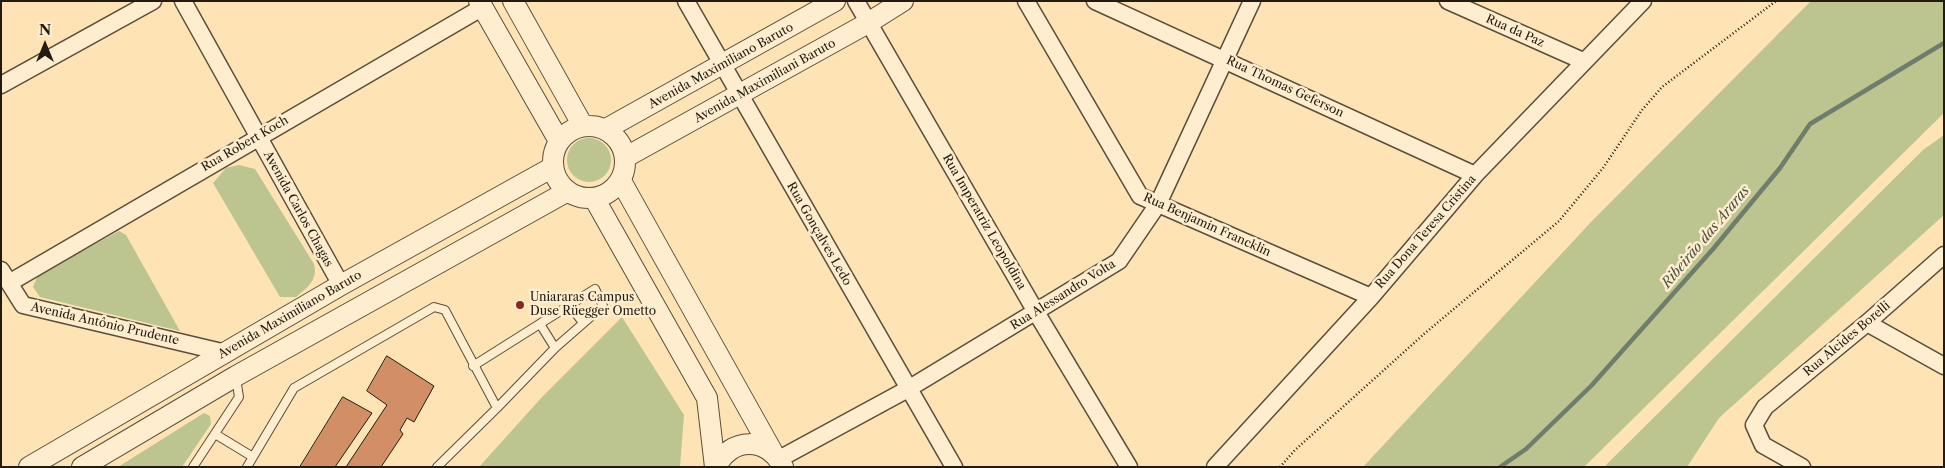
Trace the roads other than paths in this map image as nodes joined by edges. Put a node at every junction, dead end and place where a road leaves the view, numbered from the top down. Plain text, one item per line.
1 (153, 1) edge
2 (183, 1) edge
3 (512, 1) edge
4 (686, 1) edge
5 (835, 1) edge
6 (856, 1) edge
7 (903, 1) edge
8 (1026, 1) edge
9 (1095, 1) edge
10 (1252, 1) edge
11 (1448, 1) edge
12 (1643, 1) edge
13 (481, 4) edge
14 (868, 23) junction
15 (1227, 60) junction
16 (1583, 61) junction
17 (724, 65) junction
18 (1, 85) edge
19 (739, 95) junction
20 (583, 126) junction
21 (606, 129) junction
22 (259, 136) junction
23 (559, 141) junction
24 (626, 157) junction
25 (554, 167) junction
26 (1475, 175) junction
27 (620, 181) junction
28 (568, 191) junction
29 (594, 198) junction
30 (1158, 204) junction
31 (1944, 255) edge
32 (5, 276) edge
33 (341, 285) junction
34 (1371, 297) junction
35 (569, 304) junction
36 (1036, 312) junction
37 (1867, 323) junction
38 (540, 324) junction
39 (583, 324) junction
40 (555, 348) junction
41 (226, 353) junction
42 (474, 366) junction
43 (1944, 366) edge
44 (236, 376) junction
45 (908, 389) junction
46 (497, 408) junction
47 (214, 434) junction
48 (253, 457) junction
49 (778, 459) edge
50 (29, 467) edge
51 (82, 467) edge
52 (193, 467) edge
53 (247, 467) edge
54 (437, 467) edge
55 (715, 467) edge
56 (954, 467) edge
57 (1129, 467) edge
58 (1214, 467) edge
59 (1802, 467) edge

1 - 18 street
2 - 22 street, Avenida Carlos Chagas
3 - 20 street
4 - 17 street, Rua Gonçalves Ledo
5 - 17 street, Avenida Maximiliano Baruto
6 - 14 street, Rua Imperatriz Leopoldina
7 - 14 street, Avenida Maximiliani Baruto
8 - 30 street, Rua Benjamin Francklin
9 - 15 street, Rua Thomas Geferson
10 - 15 street, Rua Alessandro Volta
11 - 16 street, Rua da Paz
12 - 16 street, Rua Dona Teresa Cristina
13 - 22 street, Rua Robert Koch
13 - 23 street
14 - 19 street, Avenida Maximiliani Baruto
14 - 36 street, Rua Imperatriz Leopoldina
15 - 26 street, Rua Thomas Geferson
15 - 30 street, Rua Alessandro Volta
16 - 26 street, Rua Dona Teresa Cristina
17 - 19 street, Rua Gonçalves Ledo
17 - 21 street, Avenida Maximiliano Baruto
19 - 24 street, Avenida Maximiliani Baruto
19 - 45 street, Rua Gonçalves Ledo
20 - 21 street
20 - 23 street
21 - 24 street
22 - 32 street, Rua Robert Koch
22 - 33 street, Avenida Carlos Chagas
23 - 25 street
24 - 27 street
25 - 28 street
25 - 33 street, Avenida Maximiliano Baruto
26 - 34 street, Rua Dona Teresa Cristina
27 - 29 street
27 - 49 street
28 - 29 street
28 - 44 street, Avenida Maximiliano Baruto
29 - 55 street
30 - 34 street, Rua Benjamin Francklin
30 - 36 street, Rua Alessandro Volta
31 - 37 street, Rua Alcides Borelli
32 - 41 street, Avenida Antônio Prudente
33 - 41 street, Avenida Maximiliano Baruto
34 - 58 street, Rua Dona Teresa Cristina
35 - 38 lane
35 - 39 lane
35 - 39 lane
36 - 45 street, Rua Alessandro Volta
36 - 57 street, Rua Imperatriz Leopoldina
37 - 43 street
37 - 59 street, Rua Alcides Borelli
38 - 40 lane
38 - 42 lane
39 - 40 lane
40 - 46 lane
41 - 44 street
41 - 50 street, Avenida Maximiliano Baruto
42 - 46 lane
42 - 48 lane
44 - 47 lane
44 - 51 street, Avenida Maximiliano Baruto
45 - 49 street, Rua Alessandro Volta
45 - 56 street, Rua Gonçalves Ledo
46 - 54 lane
47 - 48 lane
47 - 52 lane
48 - 53 lane
49 - 55 street

